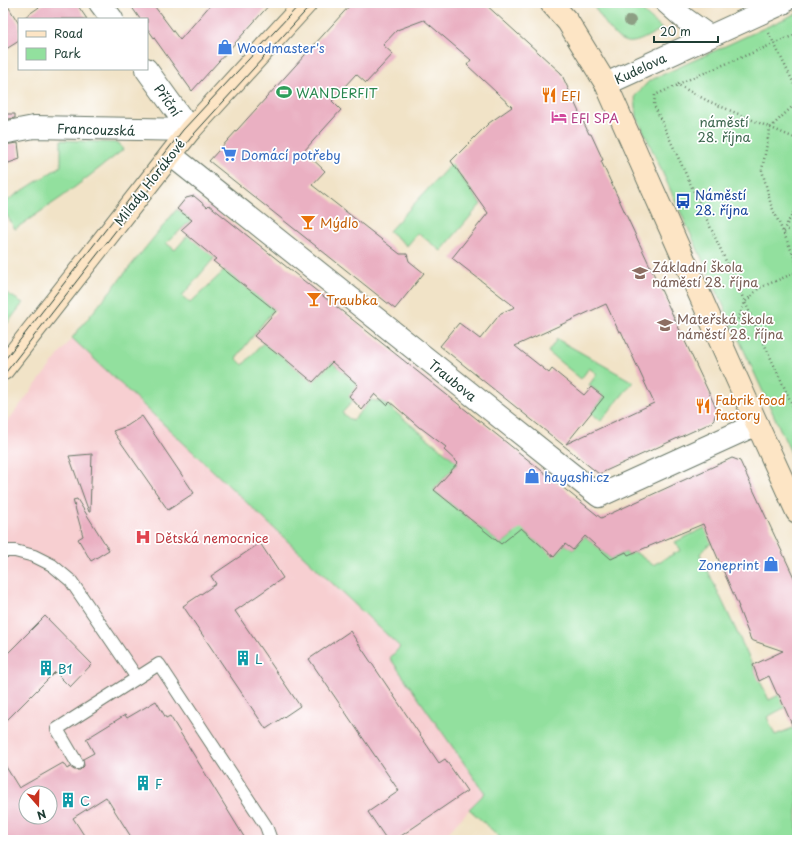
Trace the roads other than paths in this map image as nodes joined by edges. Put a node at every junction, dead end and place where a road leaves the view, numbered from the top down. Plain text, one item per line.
1 (100, 3) edge
2 (306, 3) edge
3 (550, 3) edge
4 (667, 3) edge
5 (783, 3) edge
6 (111, 18) edge
7 (709, 36) junction
8 (147, 70) edge
9 (606, 84) junction
10 (190, 130) junction
11 (3, 133) edge
12 (171, 155) junction
13 (3, 369) edge
14 (757, 424) junction
15 (797, 512) edge
16 (3, 551) edge
17 (137, 678) junction
18 (77, 763) dead end
19 (271, 840) edge

1 - 6 street
2 - 10 street, Milady Horákové
3 - 9 street
4 - 7 street
5 - 7 street, Kudelova
7 - 9 street, Kudelova
8 - 10 street, Příční
9 - 14 street
10 - 11 street, Francouzská
10 - 12 street, Milady Horákové
12 - 13 street, Milady Horákové
12 - 14 street, Traubova
14 - 15 street
16 - 17 lane
17 - 18 lane
17 - 19 lane

